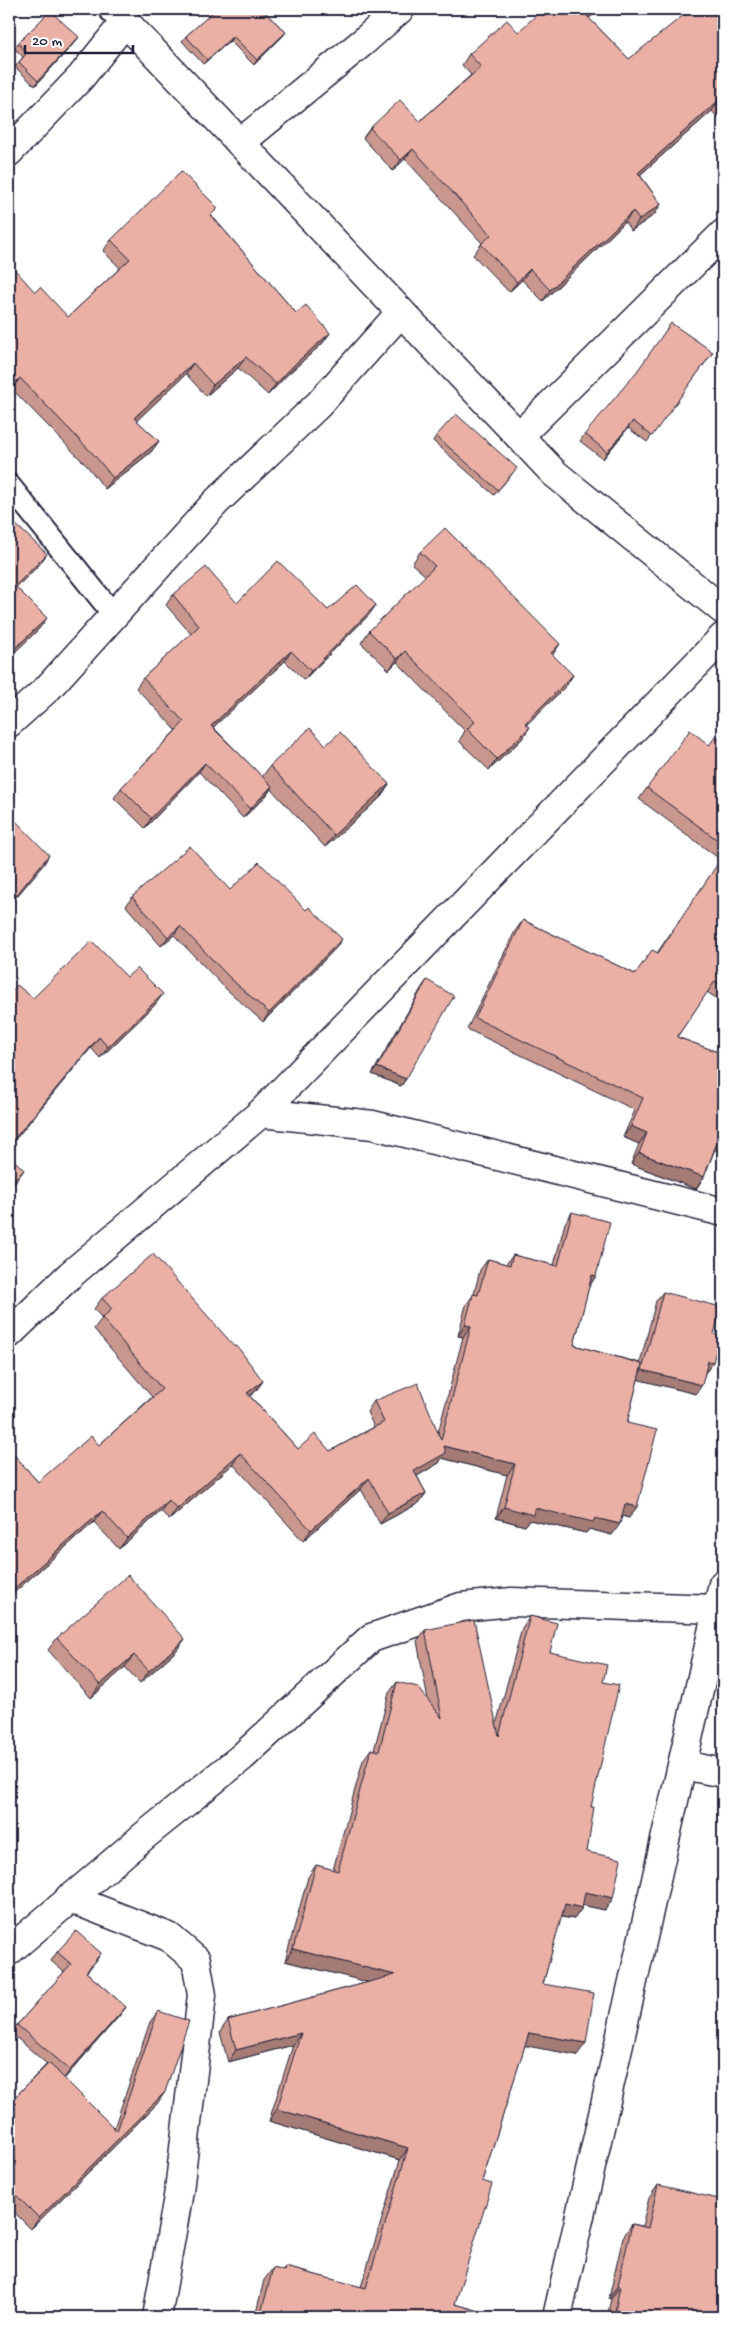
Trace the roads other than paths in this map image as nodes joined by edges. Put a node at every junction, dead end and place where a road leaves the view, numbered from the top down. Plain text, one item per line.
1 (400, 9) edge
2 (119, 15) edge
3 (240, 143) junction
4 (9, 152) edge
5 (723, 234) edge
6 (402, 312) junction
7 (519, 436) junction
8 (9, 485) edge
9 (723, 610) edge
10 (114, 615) junction
11 (723, 637) edge
12 (9, 723) edge
13 (261, 1113) junction
14 (723, 1212) edge
15 (9, 1334) edge
16 (720, 1596) edge
17 (683, 1764) junction
18 (723, 1773) edge
19 (69, 1898) junction
20 (9, 1951) edge
21 (157, 2317) edge
22 (557, 2317) edge

1 - 3 street
2 - 3 street
2 - 4 street
3 - 6 street
5 - 7 street
6 - 7 street
6 - 10 street
7 - 9 street
8 - 10 lane
10 - 12 street
11 - 13 street
13 - 14 street
13 - 15 street
16 - 17 street
16 - 19 street
17 - 18 street
17 - 22 street
19 - 20 street
19 - 21 street

